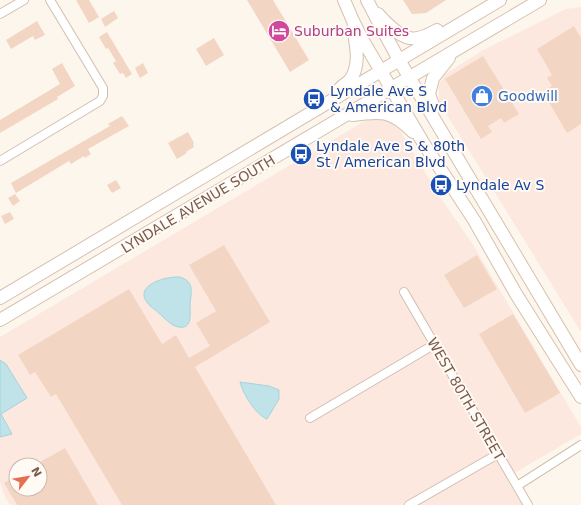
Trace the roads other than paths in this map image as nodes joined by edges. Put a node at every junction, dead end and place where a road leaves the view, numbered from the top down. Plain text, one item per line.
1 (24, 0) edge
2 (50, 0) edge
3 (344, 0) edge
4 (368, 0) edge
5 (500, 0) edge
6 (540, 0) edge
7 (0, 14) edge
8 (351, 15) junction
9 (460, 24) junction
10 (458, 49) junction
11 (399, 60) junction
12 (381, 70) junction
13 (410, 78) junction
14 (392, 88) junction
15 (333, 99) junction
16 (347, 116) junction
17 (442, 132) junction
18 (424, 144) junction
19 (0, 161) edge
20 (404, 292) dead end
21 (0, 298) edge
22 (0, 320) edge
23 (435, 344) junction
24 (581, 365) edge
25 (581, 397) edge
26 (310, 418) dead end
27 (581, 446) edge
28 (498, 454) junction
29 (517, 486) junction
30 (409, 505) edge
31 (528, 505) edge

1 - 7 street
2 - 19 street
3 - 8 main road
4 - 9 main road
4 - 11 main road
5 - 9 main road, LYNDALE AVENUE SOUTH
6 - 10 main road, LYNDALE AVENUE SOUTH
8 - 12 main road
8 - 15 main road
9 - 11 main road, LYNDALE AVENUE SOUTH
10 - 13 main road, LYNDALE AVENUE SOUTH
10 - 17 main road
11 - 12 main road, LYNDALE AVENUE SOUTH
11 - 13 main road
12 - 14 main road
12 - 15 main road, LYNDALE AVENUE SOUTH
13 - 14 main road, LYNDALE AVENUE SOUTH
13 - 17 main road
14 - 16 main road, LYNDALE AVENUE SOUTH
14 - 18 main road
15 - 21 main road, LYNDALE AVENUE SOUTH
16 - 18 main road
16 - 22 main road, LYNDALE AVENUE SOUTH
17 - 24 main road
18 - 25 main road
20 - 23 street, WEST 80TH STREET
23 - 26 street
23 - 28 street, WEST 80TH STREET
27 - 29 street
28 - 29 street, WEST 80TH STREET
28 - 30 street
29 - 31 street, WEST 80TH STREET

